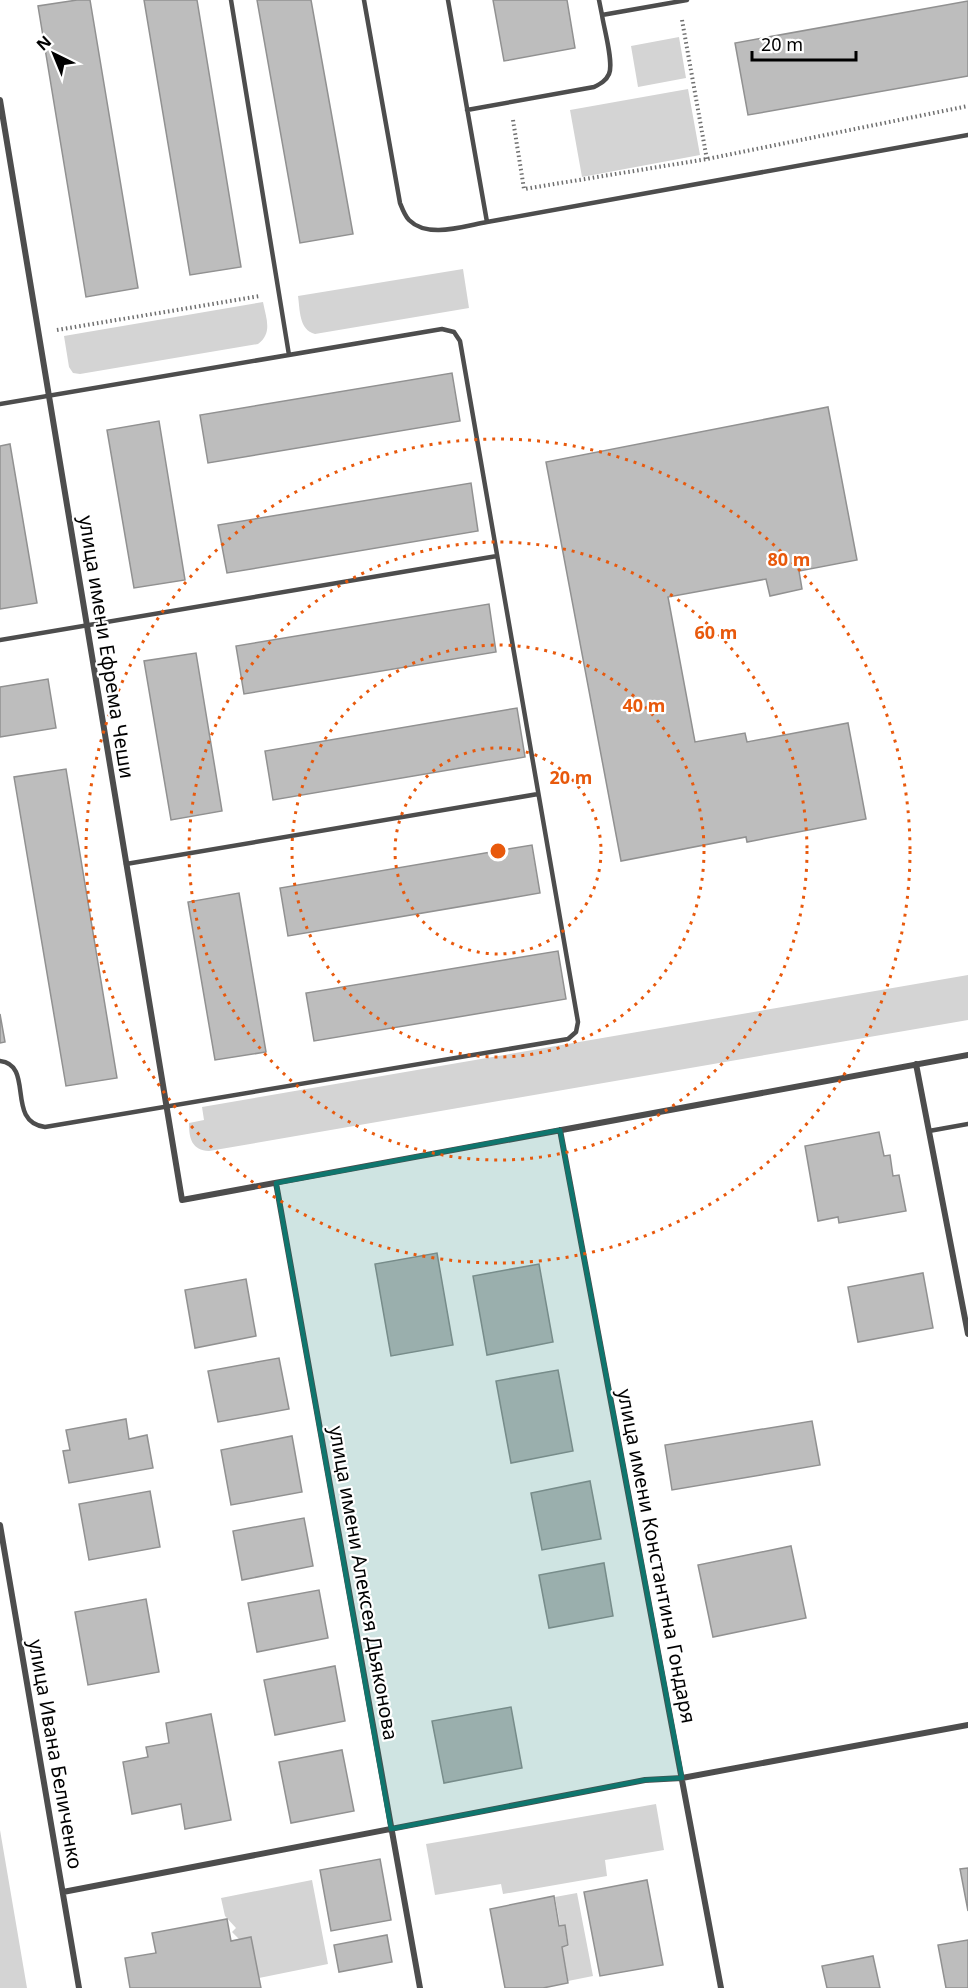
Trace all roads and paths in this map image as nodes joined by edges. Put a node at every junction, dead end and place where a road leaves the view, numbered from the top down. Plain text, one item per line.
1 (231, 0) edge
2 (364, 0) edge
3 (448, 0) edge
4 (599, 0) edge
5 (687, 0) edge
6 (679, 2) junction
7 (602, 15) junction
8 (0, 100) edge
9 (510, 102) junction
10 (968, 106) edge
11 (467, 110) junction
12 (968, 135) edge
13 (707, 159) junction
14 (711, 182) junction
15 (487, 222) junction
16 (279, 292) junction
17 (39, 333) junction
18 (289, 355) junction
19 (49, 396) junction
20 (0, 404) edge
21 (497, 556) junction
22 (87, 625) junction
23 (0, 640) edge
24 (538, 794) junction
25 (126, 864) junction
26 (968, 1055) edge
27 (0, 1061) edge
28 (916, 1065) junction
29 (167, 1107) junction
30 (968, 1124) edge
31 (560, 1130) junction
32 (929, 1131) junction
33 (276, 1183) junction
34 (968, 1334) edge
35 (0, 1525) edge
36 (968, 1725) edge
37 (682, 1778) junction
38 (391, 1829) junction
39 (63, 1892) junction
40 (79, 1988) edge
41 (420, 1988) edge
42 (721, 1988) edge

1 - 16 lane
2 - 15 lane
3 - 11 lane
4 - 7 lane
5 - 6 lane
6 - 7 lane
6 - 13 path
7 - 9 lane
8 - 17 street, улица имени Ефрема Чеши
9 - 11 lane
9 - 13 path
10 - 13 path
11 - 15 lane
12 - 14 lane
13 - 14 path
14 - 15 lane
16 - 17 path
16 - 18 lane
17 - 19 street, улица имени Ефрема Чеши
18 - 19 lane
18 - 21 lane
19 - 20 lane
19 - 22 street, улица имени Ефрема Чеши
21 - 22 lane
21 - 24 lane
22 - 23 lane
22 - 25 street, улица имени Ефрема Чеши
24 - 25 lane
24 - 29 lane
25 - 29 street, улица имени Ефрема Чеши
26 - 28 street
27 - 29 lane
28 - 31 street
28 - 32 street
29 - 33 street, улица имени Ефрема Чеши
30 - 32 lane
31 - 33 street
31 - 37 street, улица имени Константина Гондаря
32 - 34 street
33 - 38 street, улица имени Алексея Дьяконова
35 - 39 street, улица Ивана Беличенко
36 - 37 street
37 - 38 street
37 - 42 street, улица имени Константина Гондаря
38 - 39 street
38 - 41 street, улица имени Алексея Дьяконова
39 - 40 street, улица Ивана Беличенко

